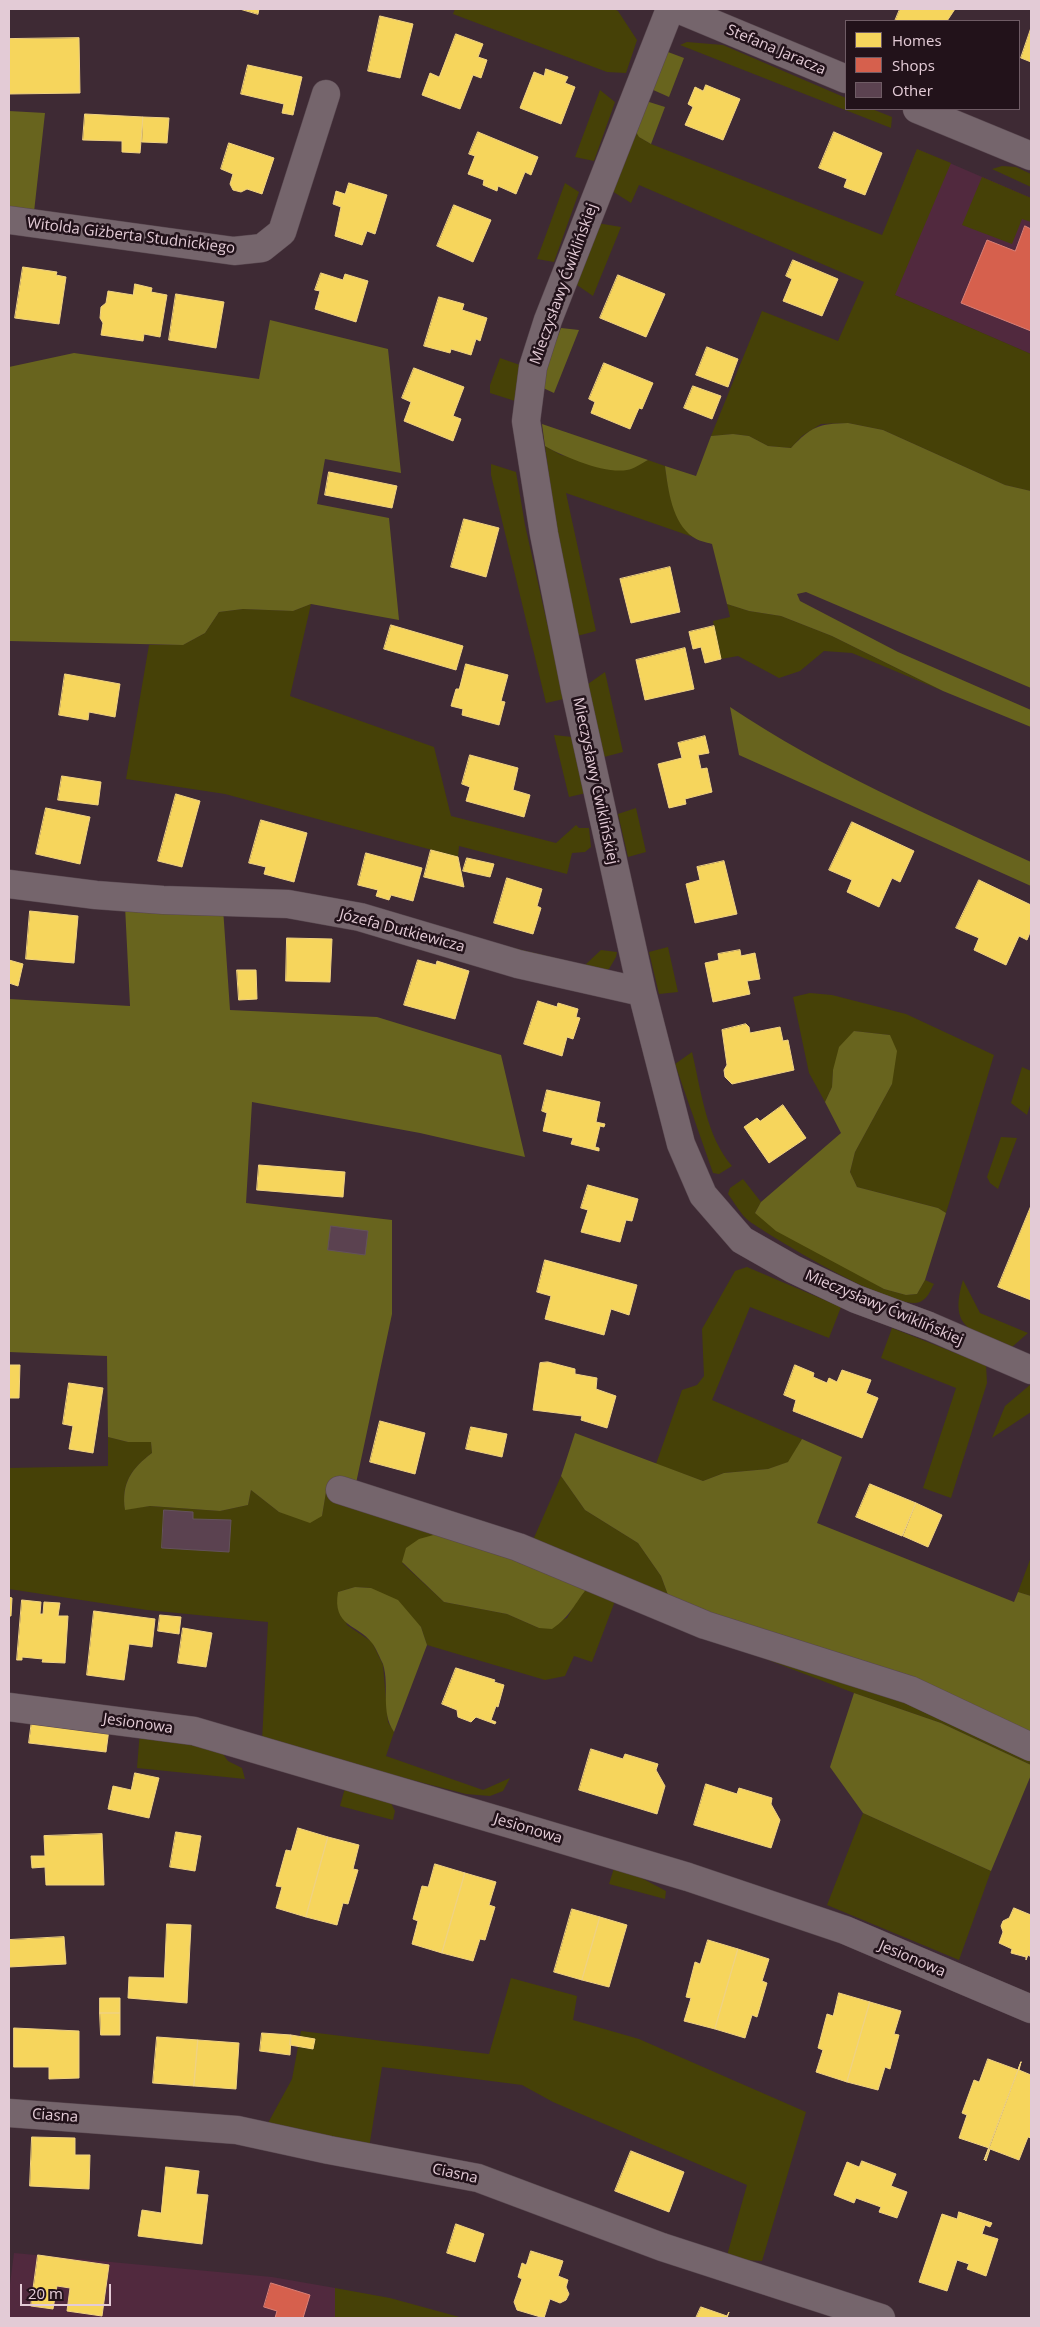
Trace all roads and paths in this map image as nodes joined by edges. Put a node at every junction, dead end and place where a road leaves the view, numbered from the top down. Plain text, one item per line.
1 (670, 9) edge
2 (678, 9) edge
3 (845, 79) edge
4 (326, 94) dead end
5 (919, 110) edge
6 (1031, 156) edge
7 (9, 220) edge
8 (9, 884) edge
9 (642, 992) junction
10 (1031, 1370) edge
11 (340, 1490) dead end
12 (9, 1706) edge
13 (1031, 1747) edge
14 (1031, 2009) edge
15 (9, 2113) edge
16 (881, 2318) edge

1 - 9 street, Mieczysławy Ćwiklińskiej
2 - 3 street, Stefana Jaracza
4 - 7 street, Witolda Giżberta Studnickiego
5 - 6 street
8 - 9 street, Józefa Dutkiewicza
9 - 10 street, Mieczysławy Ćwiklińskiej
11 - 13 street
12 - 14 street, Jesionowa
15 - 16 street, Ciasna

